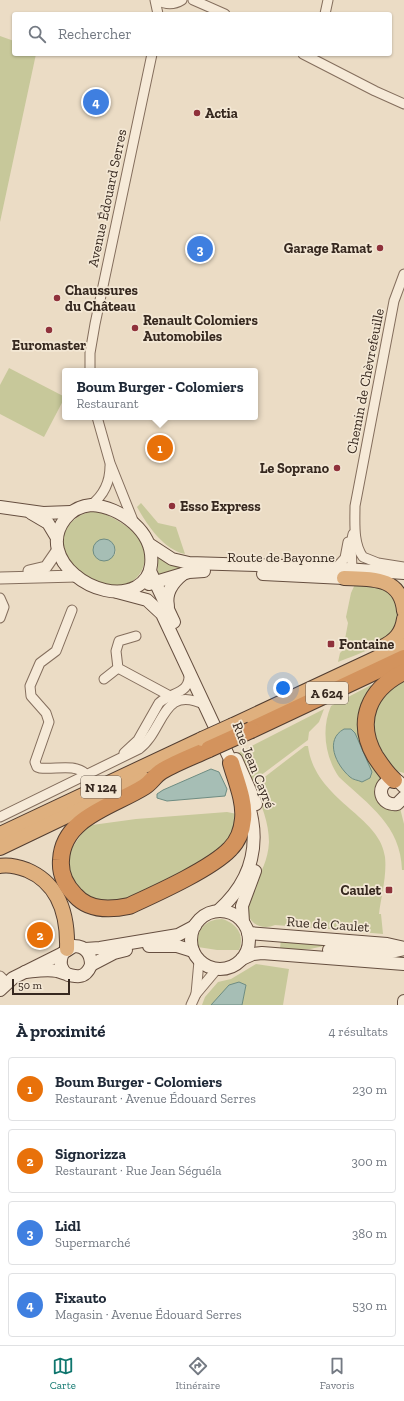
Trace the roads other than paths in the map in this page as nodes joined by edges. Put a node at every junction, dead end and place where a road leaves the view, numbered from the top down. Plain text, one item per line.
1 (156, 0) edge
2 (182, 0) edge
3 (193, 0) edge
4 (328, 0) edge
5 (206, 3) edge
6 (173, 4) junction
7 (158, 12) edge
8 (166, 12) edge
9 (222, 12) edge
10 (325, 12) edge
11 (152, 56) edge
12 (313, 56) edge
13 (404, 104) edge
14 (404, 274) edge
15 (90, 368) edge
16 (98, 420) edge
17 (110, 463) junction
18 (121, 490) junction
19 (102, 495) junction
20 (91, 505) junction
21 (0, 507) edge
22 (28, 511) junction
23 (71, 512) junction
24 (355, 522) junction
25 (134, 523) junction
26 (57, 538) junction
27 (149, 544) junction
28 (58, 551) junction
29 (404, 567) edge
30 (150, 571) junction
31 (0, 572) edge
32 (344, 572) junction
33 (184, 573) junction
34 (404, 573) edge
35 (77, 576) junction
36 (0, 578) edge
37 (156, 583) junction
38 (140, 585) junction
39 (117, 592) junction
40 (0, 598) edge
41 (168, 609) junction
42 (72, 610) dead end
43 (404, 610) edge
44 (0, 618) edge
45 (404, 619) edge
46 (174, 629) junction
47 (136, 636) dead end
48 (404, 645) edge
49 (404, 658) edge
50 (362, 664) junction
51 (188, 667) junction
52 (118, 668) junction
53 (404, 672) edge
54 (104, 679) dead end
55 (172, 699) junction
56 (205, 706) junction
57 (206, 744) junction
58 (231, 763) junction
59 (161, 772) junction
60 (86, 774) junction
61 (402, 793) edge
62 (0, 818) edge
63 (0, 834) edge
64 (0, 848) edge
65 (0, 866) edge
66 (218, 911) junction
67 (195, 926) junction
68 (245, 927) junction
69 (404, 948) edge
70 (85, 949) junction
71 (65, 951) junction
72 (302, 955) junction
73 (196, 956) junction
74 (242, 959) junction
75 (404, 964) edge
76 (91, 965) junction
77 (217, 969) junction
78 (25, 972) junction
79 (68, 975) junction
80 (2, 984) edge
81 (196, 994) junction
82 (404, 1001) edge
83 (191, 1005) edge
84 (404, 1005) edge

1 - 6 street
1 - 7 street
2 - 6 street
3 - 5 street
4 - 10 street
5 - 9 street
6 - 8 street
11 - 15 street, Avenue Édouard Serres
12 - 13 street
14 - 24 street, Chemin de Chèvrefeuille
16 - 17 street
17 - 18 street
17 - 19 street
18 - 19 street
18 - 25 street
19 - 20 street
20 - 23 main road
20 - 25 main road
21 - 22 main road
22 - 23 main road
22 - 26 main road
23 - 26 main road
24 - 29 street, Chemin de Chèvrefeuille
24 - 32 street, Chemin de Chèvrefeuille
24 - 32 street, Chemin de Chèvrefeuille
25 - 27 main road
26 - 28 main road
27 - 30 main road
27 - 32 main road, Route de Bayonne
28 - 31 street
28 - 35 main road
30 - 37 main road
30 - 38 main road
32 - 33 main road, Route de Bayonne
32 - 34 main road, Route de Bayonne
32 - 43 highway
33 - 37 main road, Route de Bayonne
33 - 41 main road
35 - 36 street
35 - 39 main road
37 - 38 main road, Route de Bayonne
37 - 41 main road
38 - 39 main road
39 - 46 main road
40 - 44 street
41 - 46 main road
42 - 60 street
45 - 50 highway
46 - 51 main road, Rue Jean Cayré
46 - 68 main road, Rue Jean Cayré
47 - 52 street
48 - 50 highway, N 124
49 - 57 highway, A 624, bridge
50 - 57 highway, N 124, bridge
51 - 55 street
51 - 56 main road, Rue Jean Cayré
52 - 54 street
52 - 55 street
53 - 61 highway
55 - 56 street
55 - 60 street
56 - 58 main road, Rue Jean Cayré
57 - 59 highway, A 624
57 - 63 highway, N 124
58 - 59 highway
58 - 66 main road, Rue Jean Cayré
59 - 64 highway, N 124
60 - 62 street
65 - 71 highway
66 - 67 main road
66 - 68 main road
67 - 70 main road
67 - 73 main road
68 - 69 main road, Rue de Caulet
68 - 74 main road
69 - 72 main road, Rue de Caulet
70 - 71 main road
70 - 76 main road
71 - 78 main road
71 - 79 main road
72 - 74 main road, Rue de Caulet
72 - 75 main road, Rue de Caulet
73 - 76 main road
73 - 77 main road
73 - 81 street
74 - 77 main road
76 - 79 main road
77 - 81 street
78 - 79 main road
78 - 80 main road
81 - 83 street
82 - 84 main road

